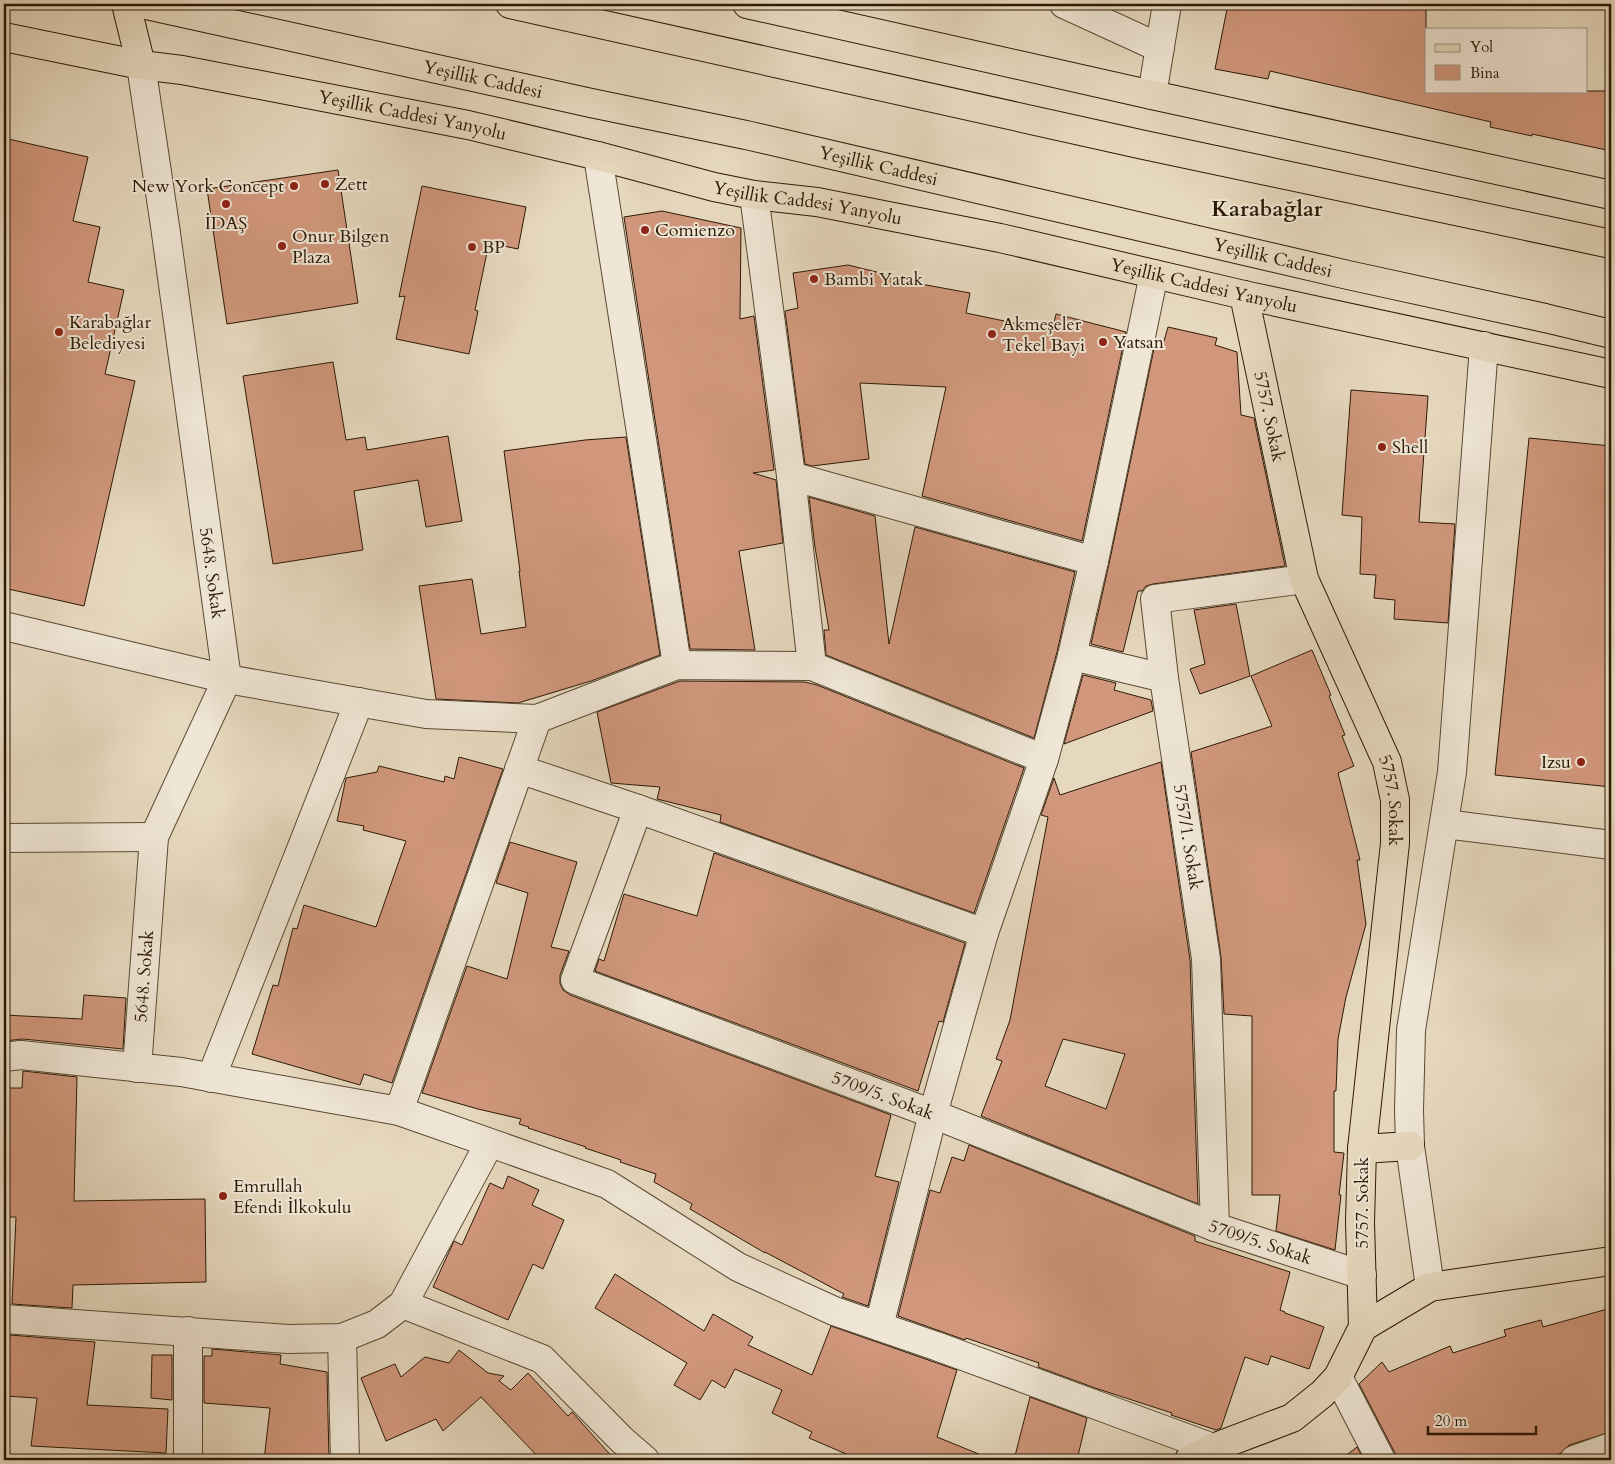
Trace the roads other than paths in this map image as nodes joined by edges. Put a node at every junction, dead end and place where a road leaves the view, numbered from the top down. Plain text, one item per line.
1 (126, 4) edge
2 (142, 4) edge
3 (510, 4) edge
4 (748, 4) edge
5 (1064, 4) edge
6 (1167, 4) edge
7 (4, 37) edge
8 (1160, 48) junction
9 (141, 66) junction
10 (1152, 95) junction
11 (598, 156) junction
12 (754, 195) junction
13 (1611, 195) edge
14 (1611, 244) edge
15 (1154, 274) junction
16 (1244, 295) junction
17 (1611, 334) edge
18 (1484, 346) junction
19 (1611, 374) edge
20 (791, 476) junction
21 (1094, 561) junction
22 (1304, 579) junction
23 (4, 626) edge
24 (1072, 656) junction
25 (676, 665) junction
26 (812, 666) junction
27 (1164, 678) junction
28 (227, 679) junction
29 (359, 702) junction
30 (537, 719) junction
31 (1044, 759) junction
32 (519, 769) junction
33 (638, 810) junction
34 (1445, 824) junction
35 (154, 837) junction
36 (4, 838) edge
37 (1611, 845) edge
38 (984, 933) junction
39 (4, 1057) edge
40 (137, 1068) junction
41 (212, 1078) junction
42 (399, 1111) junction
43 (933, 1114) junction
44 (489, 1144) junction
45 (1410, 1146) junction
46 (1362, 1149) junction
47 (1215, 1227) junction
48 (1611, 1261) edge
49 (1362, 1275) junction
50 (1430, 1287) junction
51 (403, 1304) junction
52 (4, 1319) edge
53 (879, 1326) junction
54 (1363, 1327) junction
55 (188, 1330) junction
56 (342, 1338) junction
57 (1338, 1377) junction
58 (1611, 1447) edge
59 (1214, 1448) junction
60 (188, 1460) edge
61 (345, 1460) edge
62 (646, 1460) edge
63 (1189, 1460) edge
64 (1381, 1460) edge
65 (1574, 1460) edge

1 - 9 main road
2 - 17 main road, Yeşillik Caddesi
3 - 14 main road
4 - 10 main road
5 - 8 street
6 - 8 street
7 - 9 main road, Yeşillik Caddesi Yanyolu
8 - 10 street
9 - 11 main road, Yeşillik Caddesi Yanyolu
9 - 28 street, 5648. Sokak
10 - 13 main road
11 - 12 main road, Yeşillik Caddesi Yanyolu
11 - 25 street
12 - 15 main road, Yeşillik Caddesi Yanyolu
12 - 20 street
15 - 16 main road, Yeşillik Caddesi Yanyolu
15 - 21 street
16 - 18 main road, Yeşillik Caddesi Yanyolu
16 - 22 main road, 5757. Sokak
18 - 19 main road, Yeşillik Caddesi Yanyolu
18 - 34 street
20 - 21 street
20 - 26 street
21 - 24 street
22 - 27 street, 5757/1. Sokak
22 - 46 main road, 5757. Sokak
23 - 28 street
24 - 27 street
24 - 31 street
25 - 26 street
25 - 30 street
26 - 31 street
27 - 47 street, 5757/1. Sokak
28 - 29 street
28 - 35 street, 5648. Sokak
29 - 30 street
29 - 41 street
30 - 32 street
31 - 38 street
32 - 33 street
32 - 42 street
33 - 38 street
33 - 43 street, 5709/5. Sokak
34 - 37 street
34 - 45 street
35 - 36 street
35 - 40 street, 5648. Sokak
38 - 43 street
39 - 40 street
40 - 41 street
41 - 42 street
42 - 44 street
43 - 47 street, 5709/5. Sokak
43 - 53 street
44 - 51 street
44 - 53 street
45 - 46 main road
45 - 50 street
46 - 49 main road, 5757. Sokak
47 - 49 street, 5709/5. Sokak
48 - 50 main road
49 - 54 main road, 5757. Sokak
50 - 54 main road
51 - 56 street
51 - 62 street
52 - 55 street
53 - 59 street
54 - 57 main road
55 - 56 street
55 - 60 street
56 - 61 street
57 - 59 main road
57 - 64 street
58 - 65 street
59 - 63 main road

